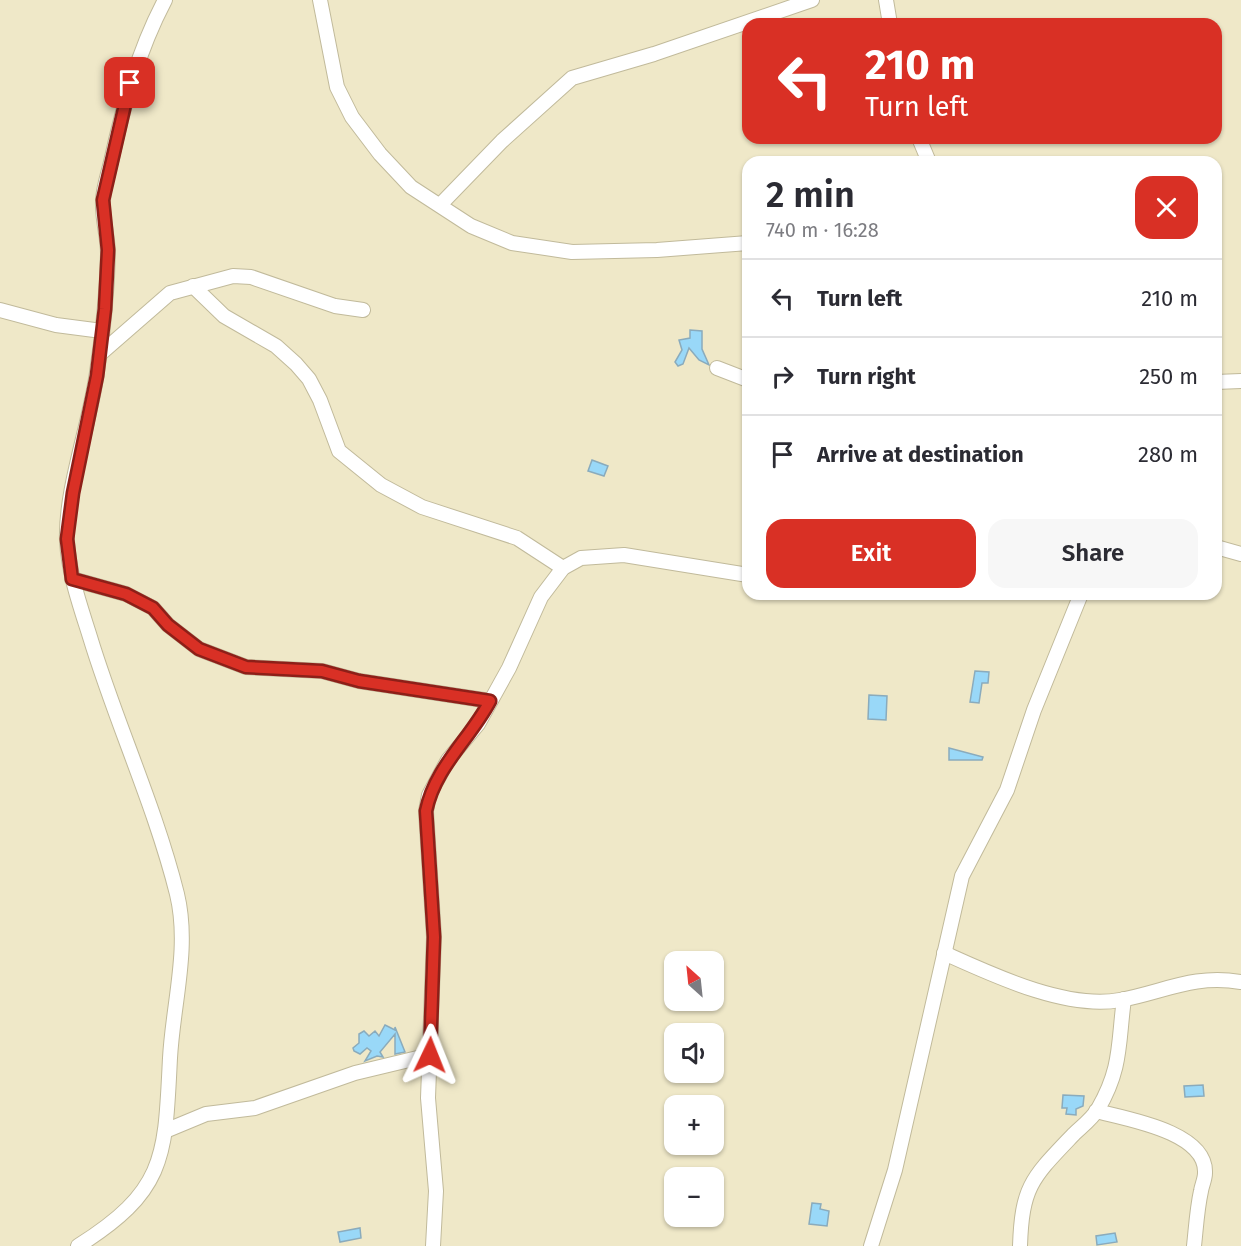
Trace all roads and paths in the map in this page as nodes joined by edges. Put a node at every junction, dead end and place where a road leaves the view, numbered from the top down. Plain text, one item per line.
1 (165, 0) edge
2 (320, 0) edge
3 (812, 0) edge
4 (886, 0) edge
5 (759, 18) edge
6 (889, 18) edge
7 (742, 24) edge
8 (440, 206) junction
9 (742, 243) edge
10 (193, 286) junction
11 (0, 310) edge
12 (363, 310) dead end
13 (102, 331) junction
14 (99, 354) junction
15 (717, 368) dead end
16 (742, 378) edge
17 (1241, 381) edge
18 (1222, 382) edge
19 (1222, 549) edge
20 (1241, 554) edge
21 (563, 568) junction
22 (742, 573) edge
23 (72, 579) junction
24 (1079, 600) edge
25 (490, 701) junction
26 (944, 953) junction
27 (1241, 982) edge
28 (1124, 999) junction
29 (430, 1055) junction
30 (1096, 1112) junction
31 (165, 1131) junction
32 (78, 1246) edge
33 (433, 1246) edge
34 (871, 1246) edge
35 (1020, 1246) edge
36 (1194, 1246) edge

1 - 13 street
2 - 8 street
3 - 5 street
4 - 6 street
7 - 8 street
8 - 9 street
10 - 12 street
10 - 14 street
10 - 21 street
11 - 13 street
13 - 14 street
14 - 23 street
15 - 16 street
17 - 18 street
19 - 20 street
21 - 22 street
21 - 25 street
23 - 25 street
23 - 31 street
24 - 26 street
25 - 29 street
26 - 28 street
26 - 34 street
27 - 28 street
28 - 30 street
29 - 31 street
29 - 33 street
30 - 35 street
30 - 36 street
31 - 32 street

